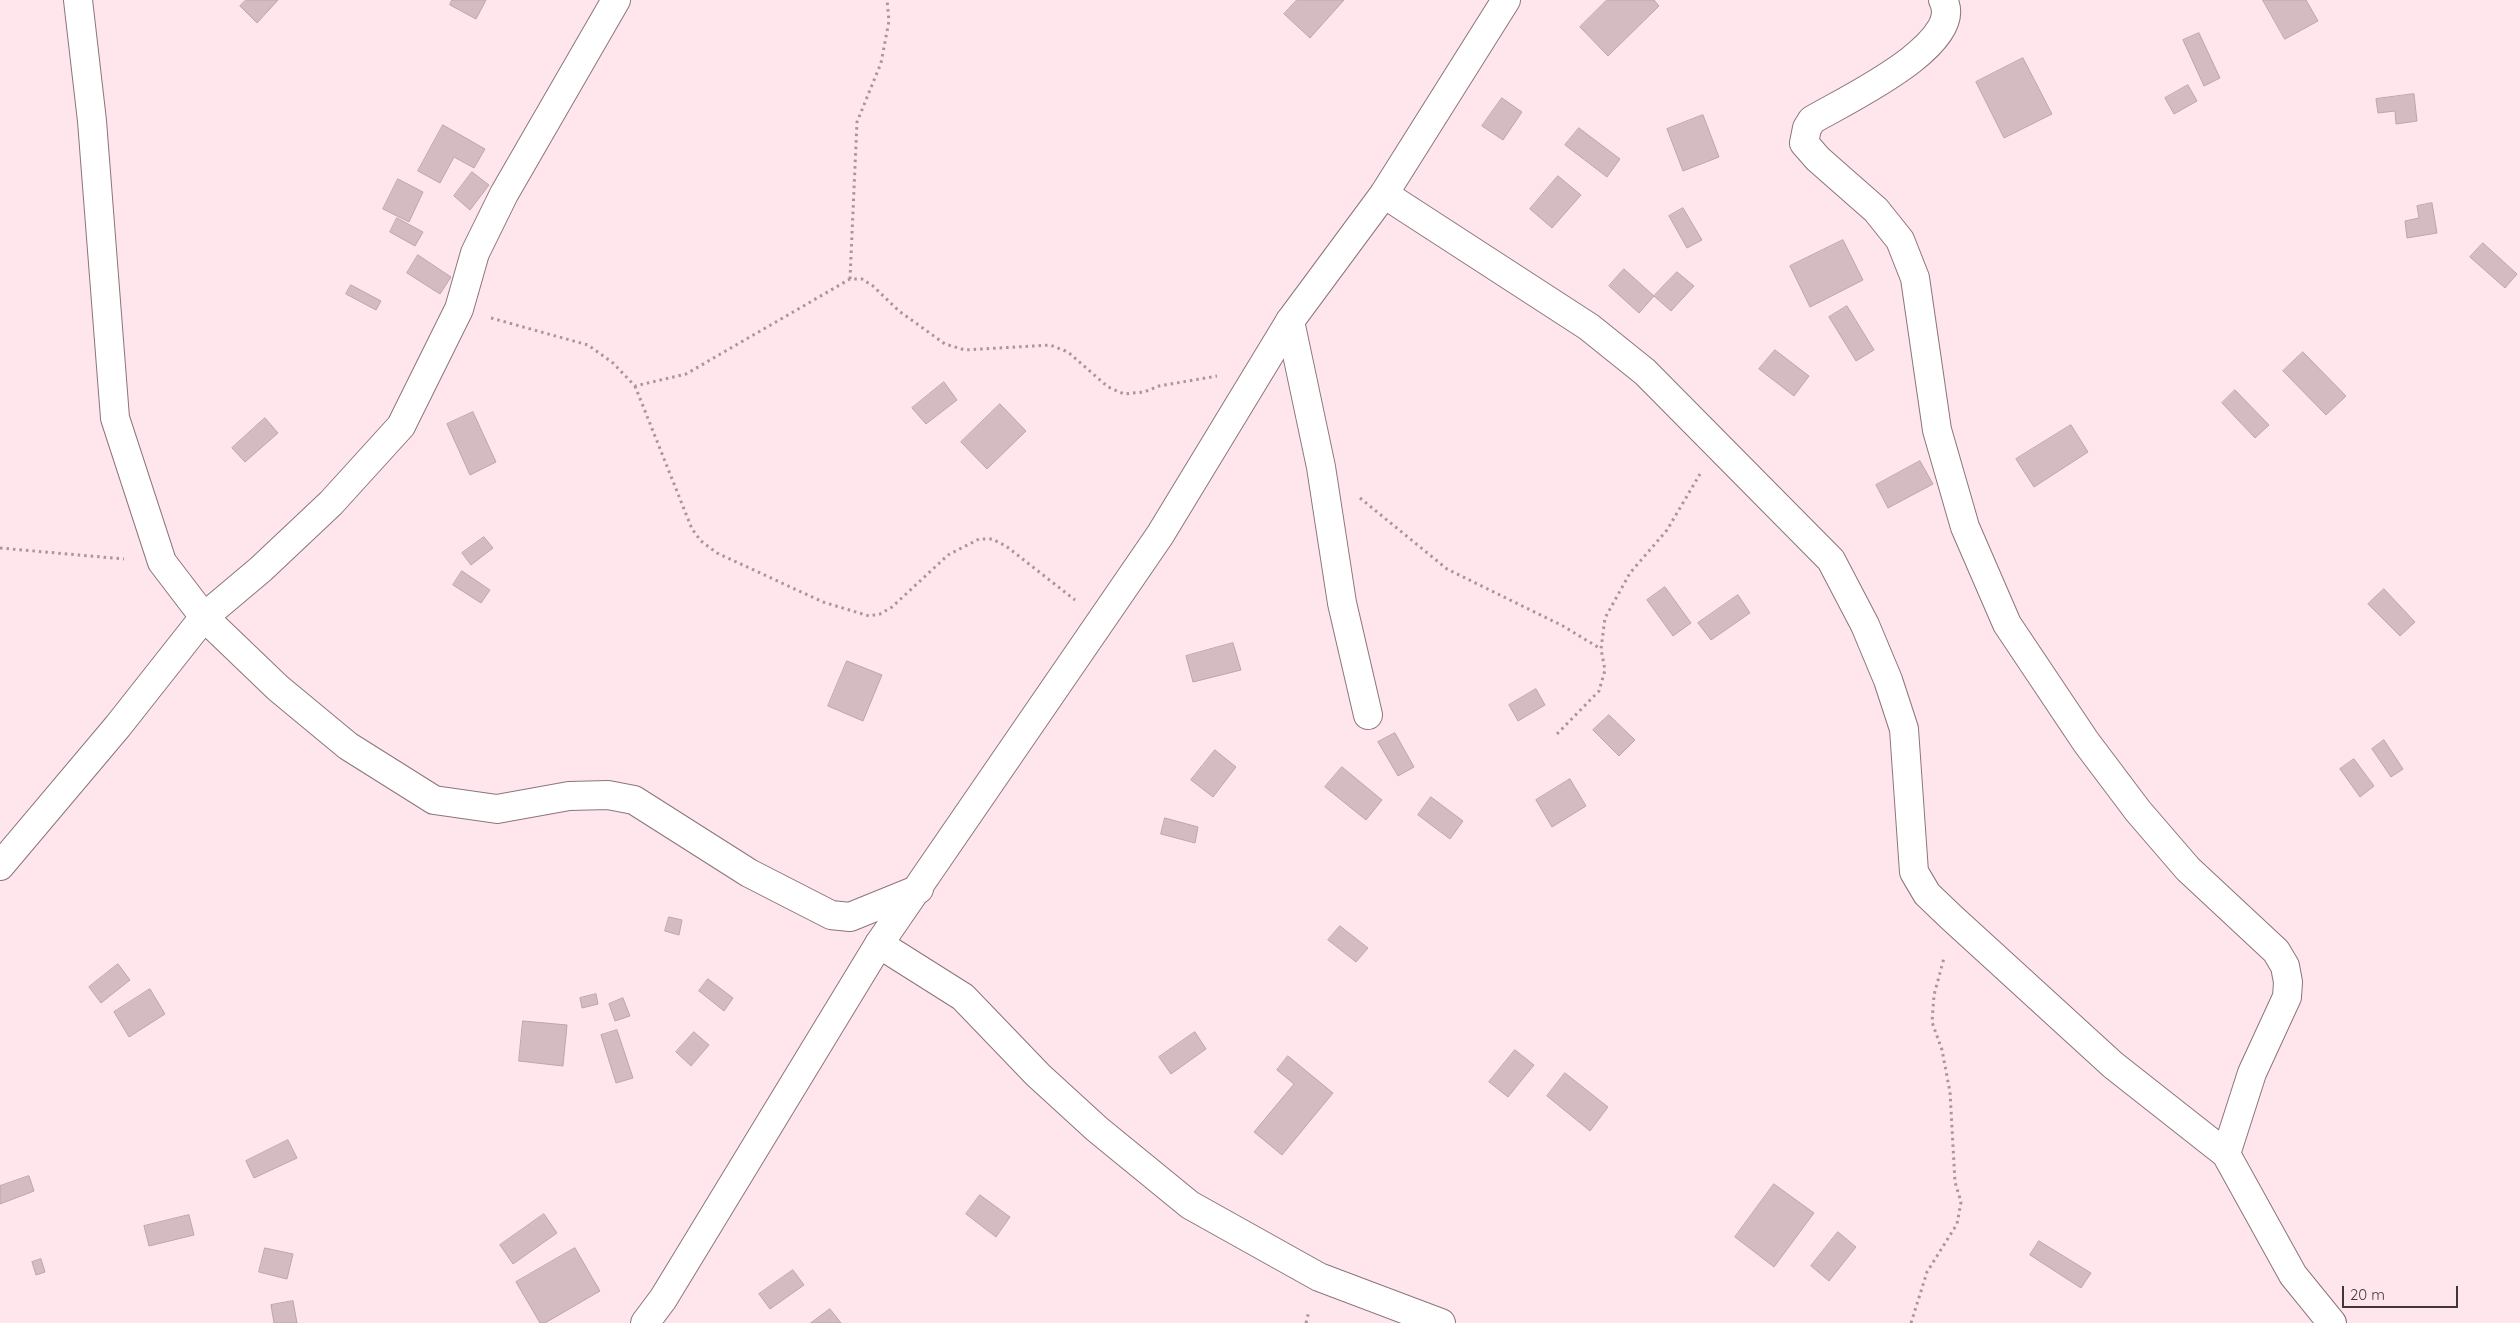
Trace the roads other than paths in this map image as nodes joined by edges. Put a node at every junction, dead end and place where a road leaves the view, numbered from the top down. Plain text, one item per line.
1 (78, 0) edge
2 (616, 0) edge
3 (1506, 0) edge
4 (1943, 0) edge
5 (1384, 194) junction
6 (1290, 321) junction
7 (204, 617) junction
8 (1368, 715) dead end
9 (0, 866) edge
10 (919, 889) junction
11 (879, 944) junction
12 (2226, 1154) junction
13 (645, 1323) edge
14 (1441, 1323) edge
15 (2332, 1323) edge

1 - 7 street
2 - 7 street
3 - 5 street
4 - 12 street
5 - 6 street
5 - 12 street
6 - 8 street
6 - 10 street
7 - 9 street
7 - 10 street
10 - 11 street
11 - 13 street
11 - 14 street
12 - 15 street

